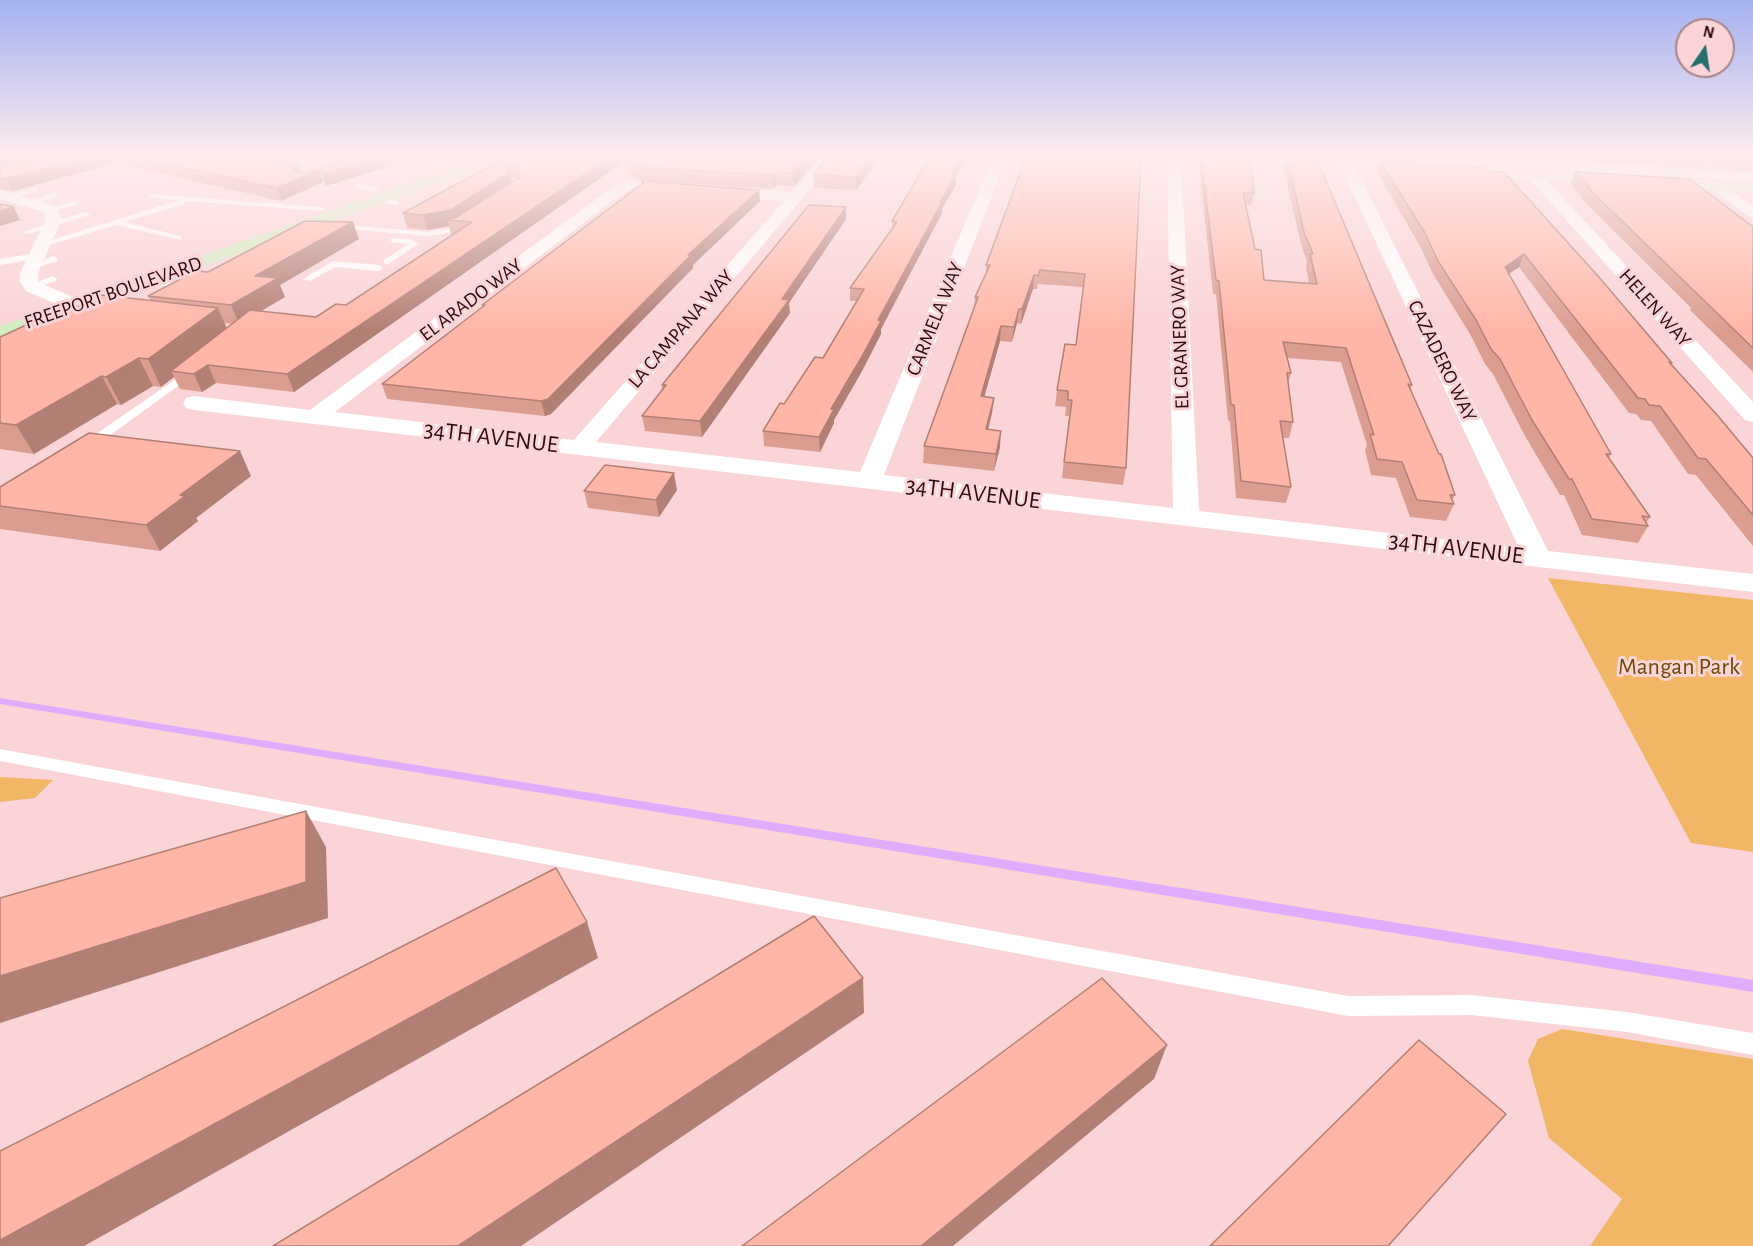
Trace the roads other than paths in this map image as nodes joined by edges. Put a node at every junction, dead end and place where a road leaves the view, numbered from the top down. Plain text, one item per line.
1 (46, 215) edge
2 (50, 215) edge
3 (137, 215) edge
4 (279, 215) edge
5 (329, 215) edge
6 (584, 215) edge
7 (779, 215) edge
8 (976, 215) edge
9 (1176, 215) edge
10 (1371, 215) edge
11 (1571, 215) edge
12 (475, 218) edge
13 (118, 221) junction
14 (317, 222) junction
15 (26, 232) dead end
16 (328, 235) edge
17 (181, 237) dead end
18 (37, 255) junction
19 (221, 255) junction
20 (250, 257) edge
21 (54, 259) dead end
22 (362, 259) dead end
23 (0, 262) edge
24 (387, 262) dead end
25 (351, 265) junction
26 (379, 268) dead end
27 (53, 279) dead end
28 (307, 279) dead end
29 (144, 282) junction
30 (186, 285) edge
31 (31, 286) junction
32 (75, 306) junction
33 (0, 320) edge
34 (0, 333) edge
35 (202, 363) edge
36 (194, 403) dead end
37 (1753, 415) edge
38 (315, 417) junction
39 (579, 448) junction
40 (75, 454) edge
41 (869, 481) junction
42 (1186, 517) junction
43 (1539, 558) junction
44 (1753, 583) edge
45 (0, 755) edge
46 (1753, 1044) edge

1 - 15 lane
2 - 18 street
3 - 13 lane
4 - 14 lane
5 - 14 main road, FREEPORT BOULEVARD
6 - 38 street, EL ARADO WAY
7 - 39 street, LA CAMPANA WAY
8 - 41 street, CARMELA WAY
9 - 42 street, EL GRANERO WAY
10 - 43 street, CAZADERO WAY
11 - 37 street, HELEN WAY
12 - 14 lane
13 - 17 lane
13 - 18 lane
14 - 19 main road, FREEPORT BOULEVARD
14 - 32 main road, FREEPORT BOULEVARD
16 - 24 lane
18 - 21 lane
18 - 23 lane
18 - 31 street
19 - 20 lane
19 - 29 main road, FREEPORT BOULEVARD
22 - 25 lane
25 - 26 lane
25 - 28 lane
27 - 31 lane
29 - 30 lane
29 - 32 main road, FREEPORT BOULEVARD
31 - 32 street
32 - 33 main road, FREEPORT BOULEVARD
32 - 34 main road, FREEPORT BOULEVARD
35 - 40 lane
36 - 38 street, 34TH AVENUE
38 - 39 street, 34TH AVENUE
39 - 41 street, 34TH AVENUE
41 - 42 street, 34TH AVENUE
42 - 43 street, 34TH AVENUE
43 - 44 street, 34TH AVENUE
45 - 46 lane

